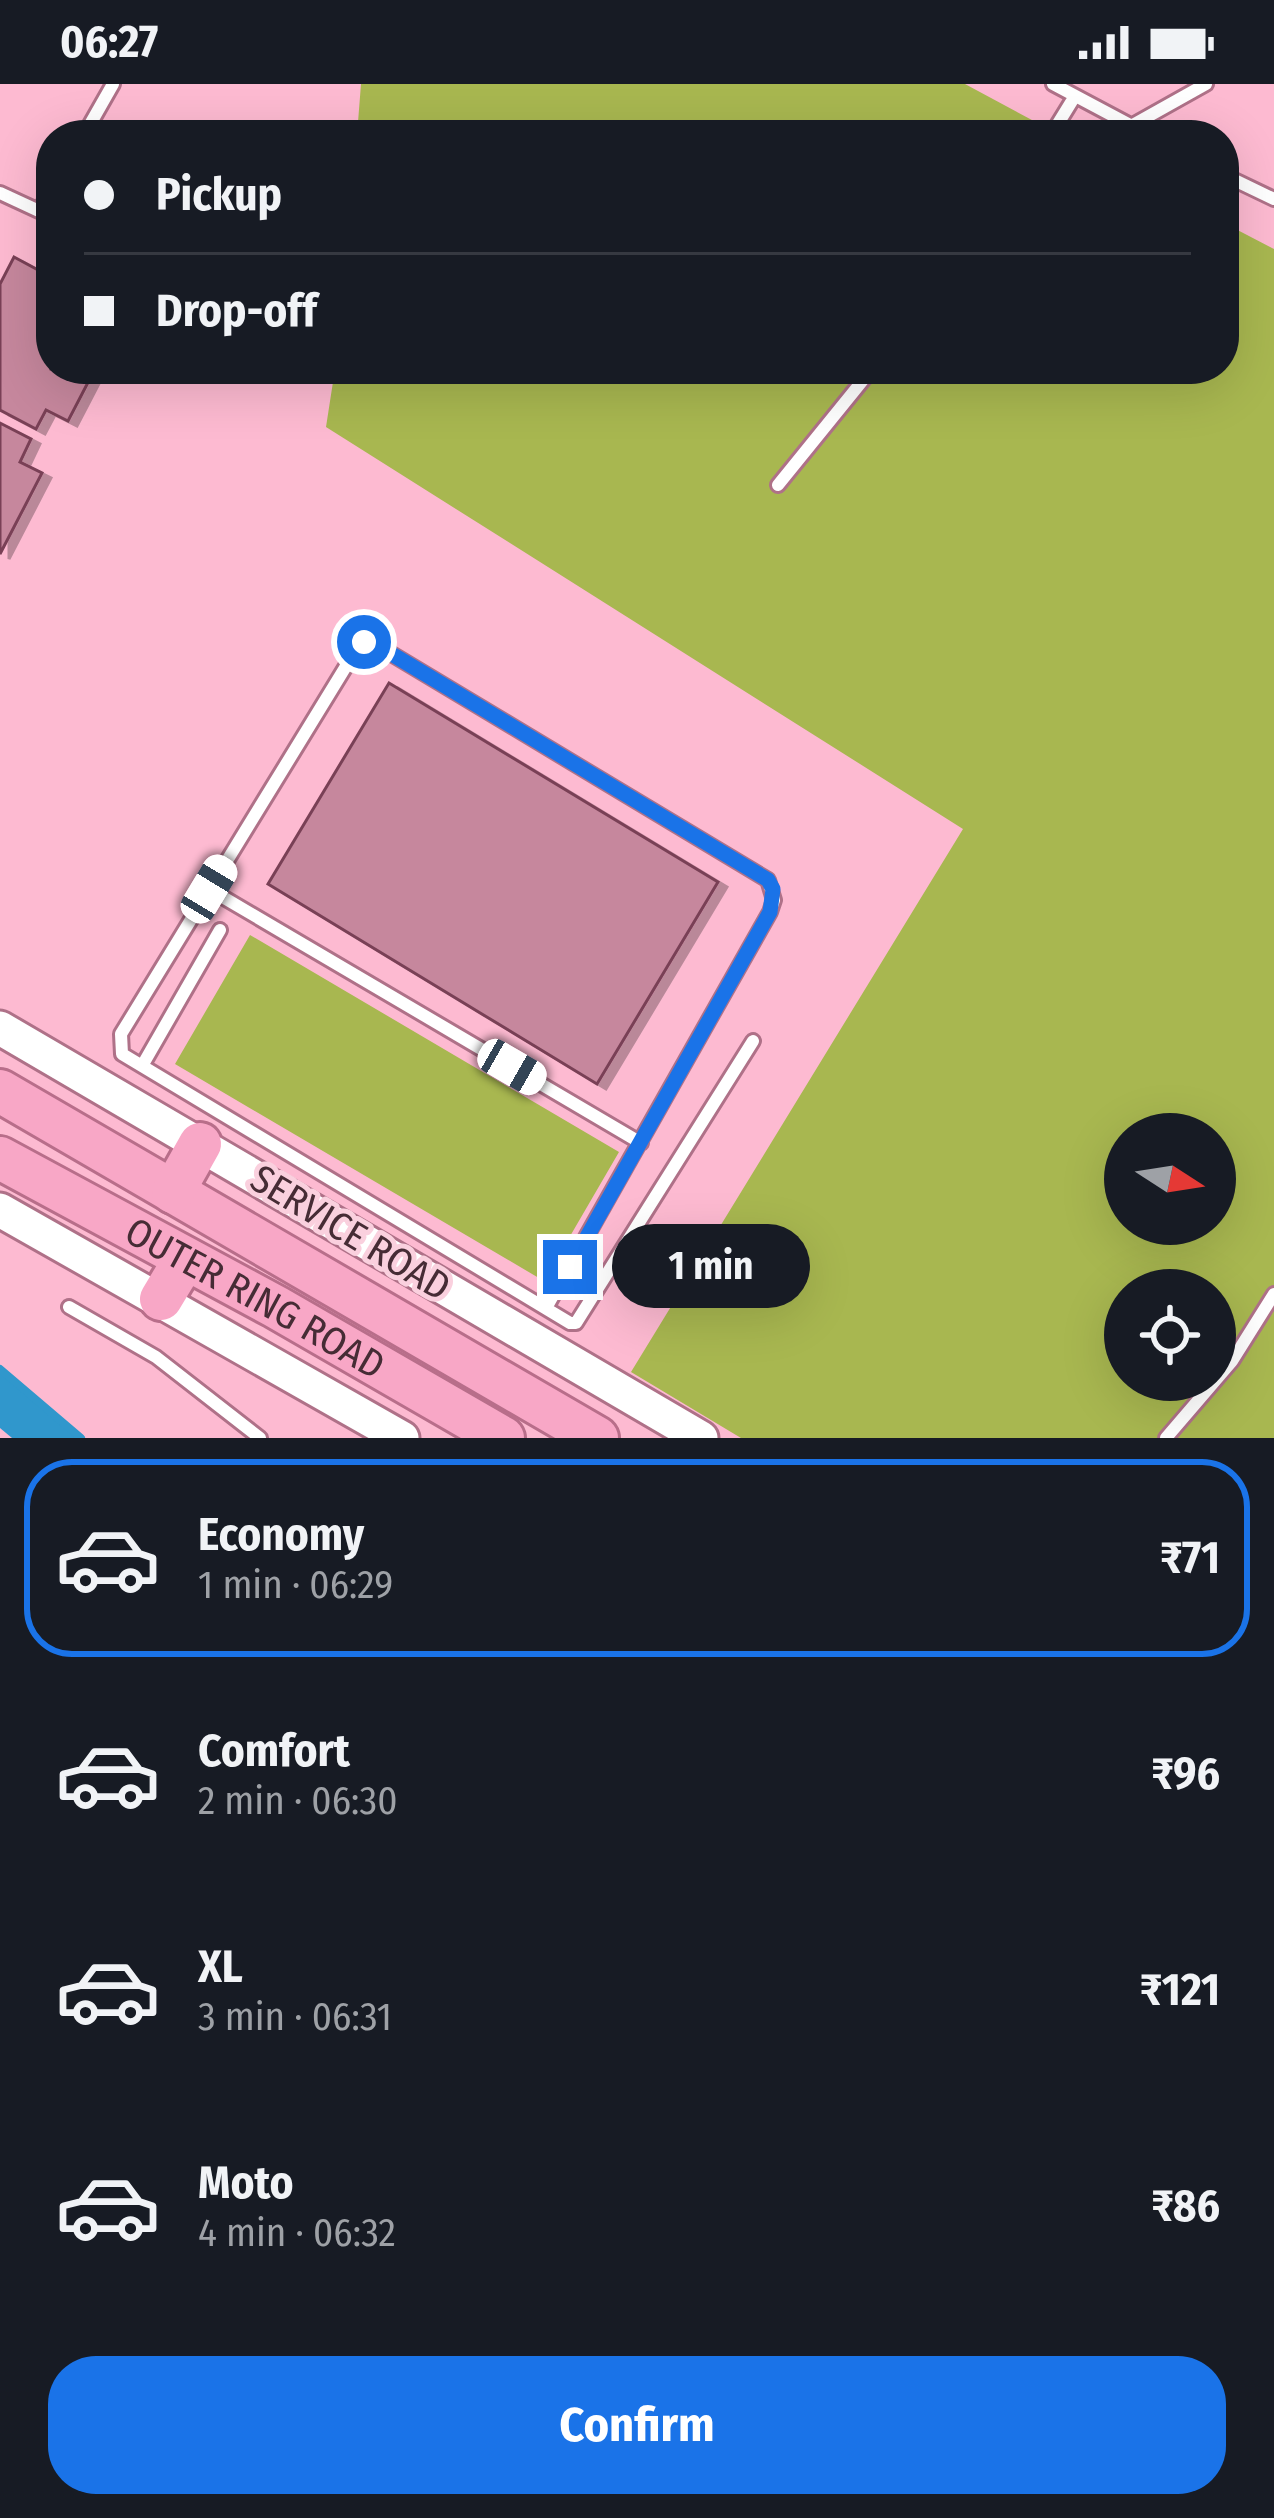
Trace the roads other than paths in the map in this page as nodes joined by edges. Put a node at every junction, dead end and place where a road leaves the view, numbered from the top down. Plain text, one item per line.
1 (113, 84) edge
2 (1053, 84) edge
3 (1206, 84) edge
4 (1075, 96) junction
5 (93, 120) edge
6 (1060, 120) edge
7 (1120, 120) edge
8 (1142, 120) edge
9 (1239, 182) edge
10 (0, 193) edge
11 (1274, 199) edge
12 (36, 210) edge
13 (860, 384) edge
14 (778, 485) dead end
15 (209, 889) junction
16 (220, 931) dead end
17 (0, 1028) edge
18 (753, 1041) dead end
19 (142, 1066) junction
20 (0, 1091) edge
21 (239, 1125) junction
22 (641, 1143) junction
23 (211, 1150) junction
24 (2, 1162) edge
25 (173, 1192) junction
26 (0, 1210) edge
27 (185, 1259) junction
28 (1274, 1294) edge
29 (161, 1299) junction
30 (69, 1307) dead end
31 (546, 1307) junction
32 (260, 1438) edge
33 (402, 1438) edge
34 (503, 1438) edge
35 (597, 1438) edge
36 (700, 1438) edge
37 (1166, 1438) edge

1 - 5 lane
2 - 4 lane
3 - 8 lane
4 - 6 lane
4 - 7 lane
9 - 11 lane
10 - 12 lane
13 - 14 lane
15 - 19 lane
15 - 22 lane
15 - 22 lane
16 - 19 lane
17 - 23 street, SERVICE ROAD
18 - 31 lane
19 - 21 lane
20 - 25 highway, OUTER RING ROAD
21 - 23 lane
21 - 31 lane
22 - 31 lane
23 - 25 highway
23 - 36 street, SERVICE ROAD
24 - 27 highway, OUTER RING ROAD
25 - 35 highway, OUTER RING ROAD
26 - 29 street
27 - 29 highway
27 - 34 highway, OUTER RING ROAD
28 - 37 lane
29 - 33 street
30 - 32 lane

